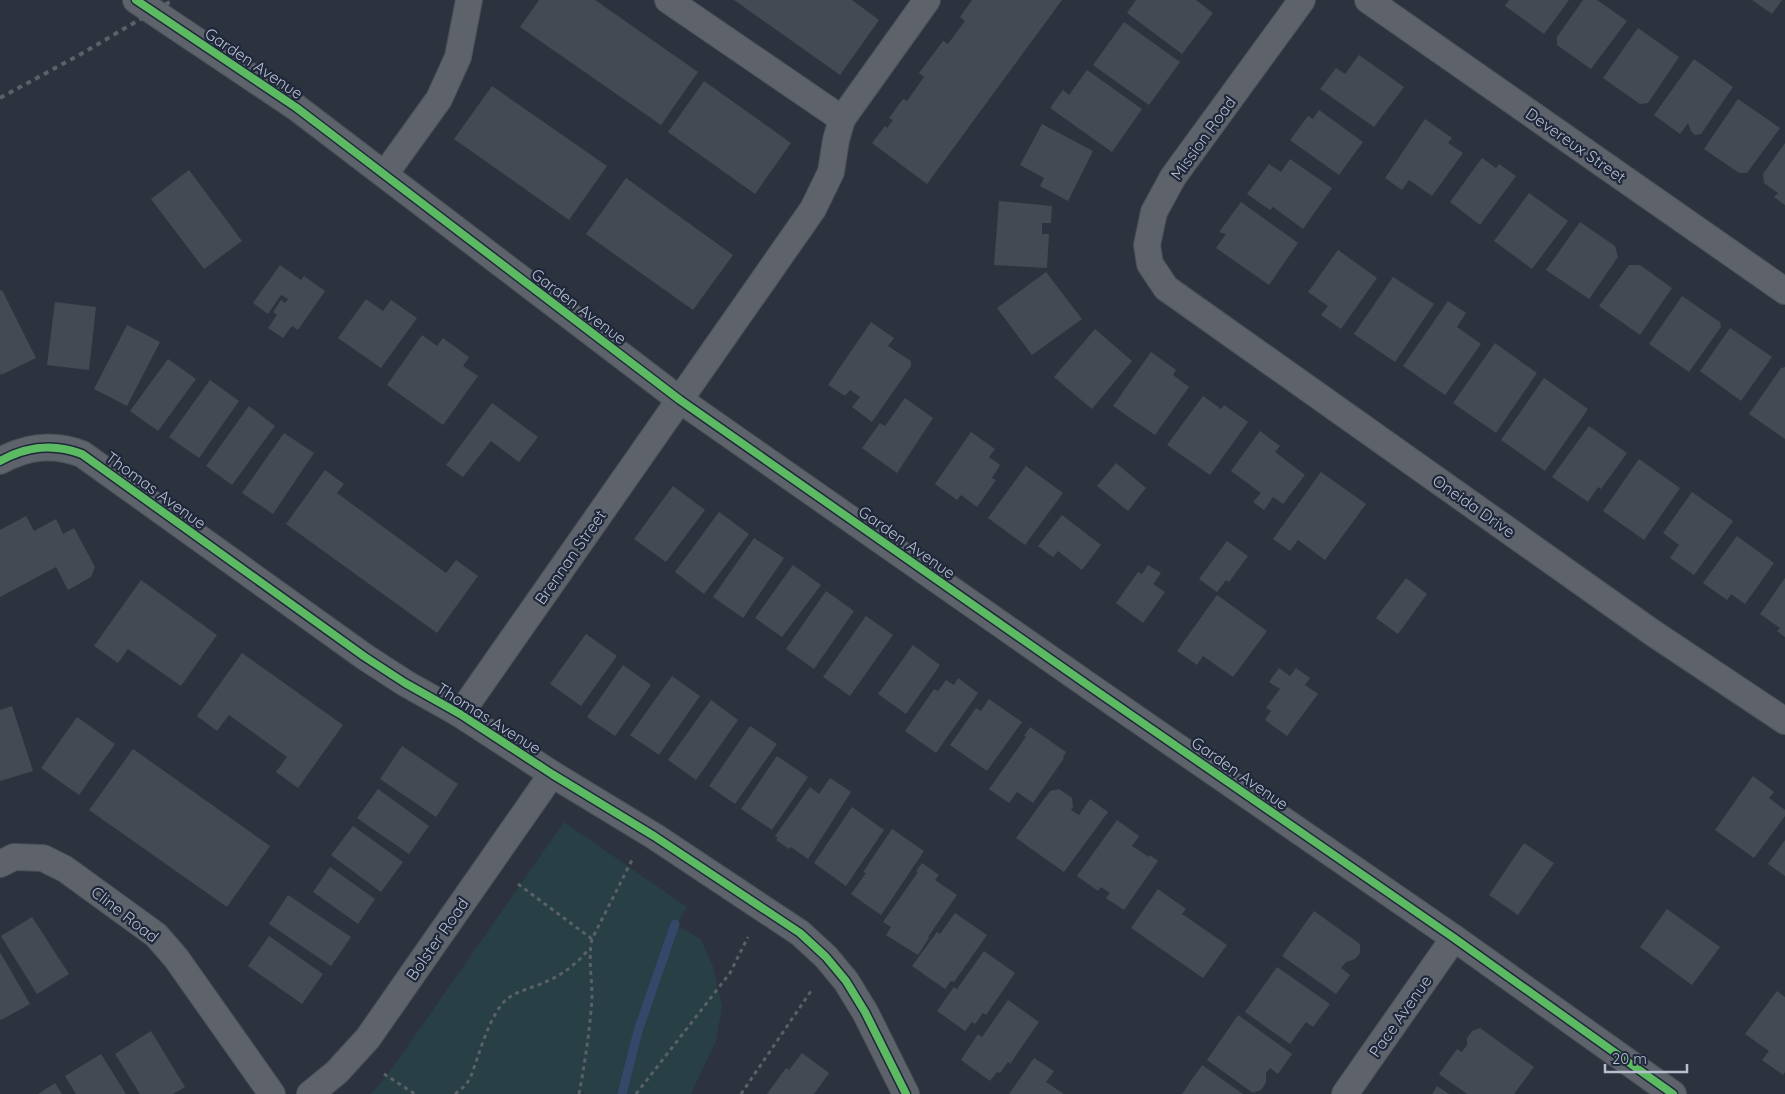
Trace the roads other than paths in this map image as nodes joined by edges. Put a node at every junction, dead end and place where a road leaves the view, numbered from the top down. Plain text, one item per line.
1 (136, 0) edge
2 (470, 0) edge
3 (668, 0) edge
4 (927, 0) edge
5 (1302, 0) edge
6 (1368, 0) edge
7 (842, 119) junction
8 (385, 174) junction
9 (1166, 288) joint
10 (1785, 291) edge
11 (680, 400) junction
12 (0, 461) edge
13 (460, 714) junction
14 (1785, 721) edge
15 (552, 774) junction
16 (0, 864) edge
17 (1454, 938) junction
18 (272, 1094) edge
19 (310, 1094) edge
20 (906, 1094) edge
21 (1345, 1094) edge
22 (1673, 1094) edge

1 - 8 street, Garden Avenue
2 - 8 street
3 - 7 street
4 - 7 street
5 - 9 street, Mission Road
6 - 10 street, Devereux Street
7 - 11 street, Brennan Street
8 - 11 street, Garden Avenue
9 - 14 street, Oneida Drive
11 - 13 street, Brennan Street
11 - 17 street, Garden Avenue
12 - 13 street, Thomas Avenue
13 - 15 street, Thomas Avenue
15 - 19 street, Bolster Road
15 - 20 street, Thomas Avenue
16 - 18 street, Cline Road
17 - 21 street, Pace Avenue
17 - 22 street, Garden Avenue

